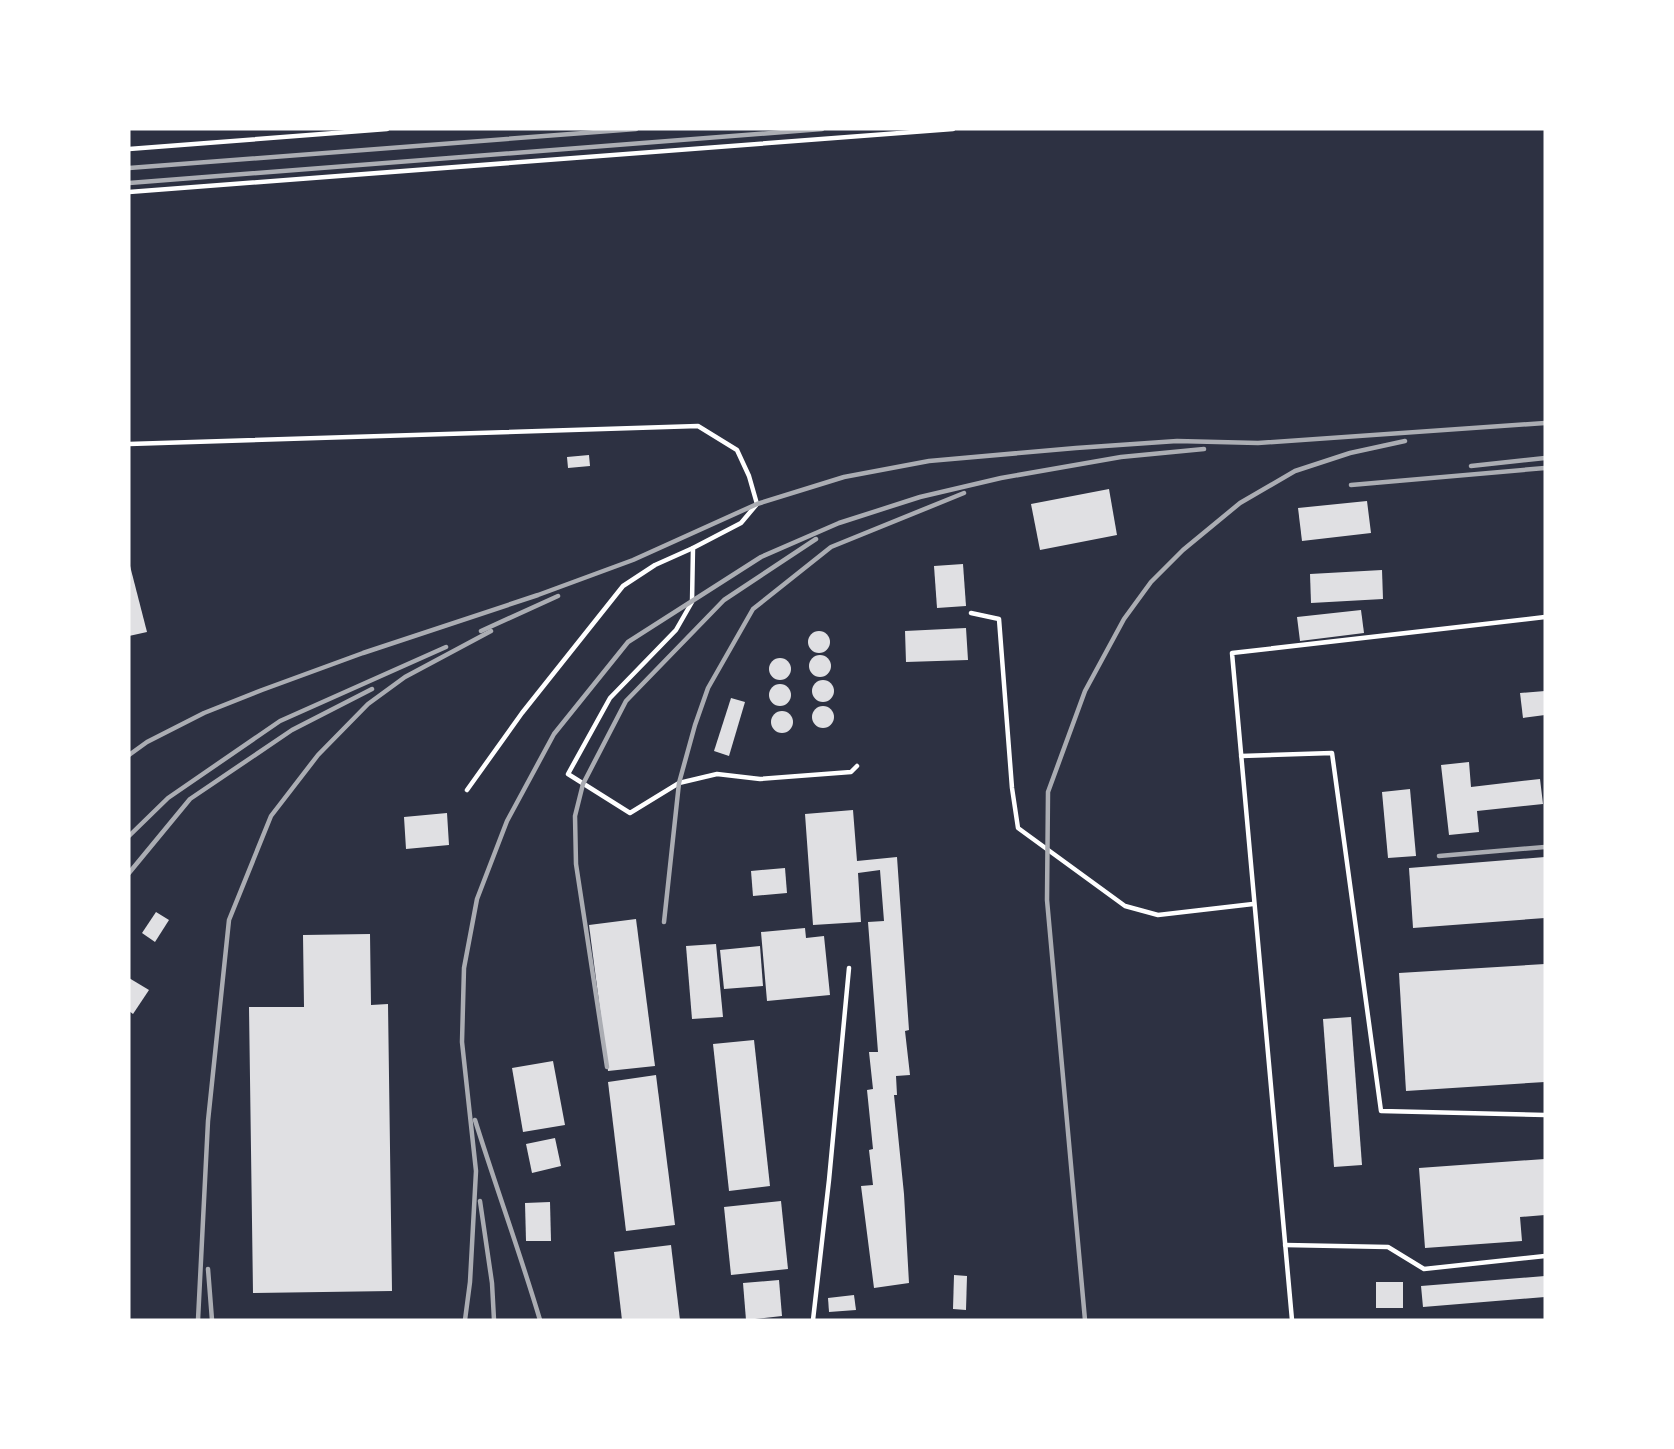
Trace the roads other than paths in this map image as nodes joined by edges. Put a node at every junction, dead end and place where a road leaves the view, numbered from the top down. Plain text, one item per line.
1 (387, 129) edge
2 (953, 129) edge
3 (129, 149) edge
4 (129, 192) edge
5 (129, 444) edge
6 (693, 548) junction
7 (971, 613) dead end
8 (1545, 617) edge
9 (1241, 756) junction
10 (857, 766) dead end
11 (467, 790) dead end
12 (1253, 904) junction
13 (849, 968) dead end
14 (1545, 1115) edge
15 (1285, 1245) junction
16 (1545, 1256) edge
17 (813, 1320) edge
18 (1292, 1320) edge

1 - 3 lane
2 - 4 lane
5 - 6 lane
6 - 10 lane
6 - 11 lane
7 - 12 lane
8 - 9 lane
9 - 12 lane
9 - 14 lane
12 - 15 lane
13 - 17 lane
15 - 16 lane
15 - 18 lane

